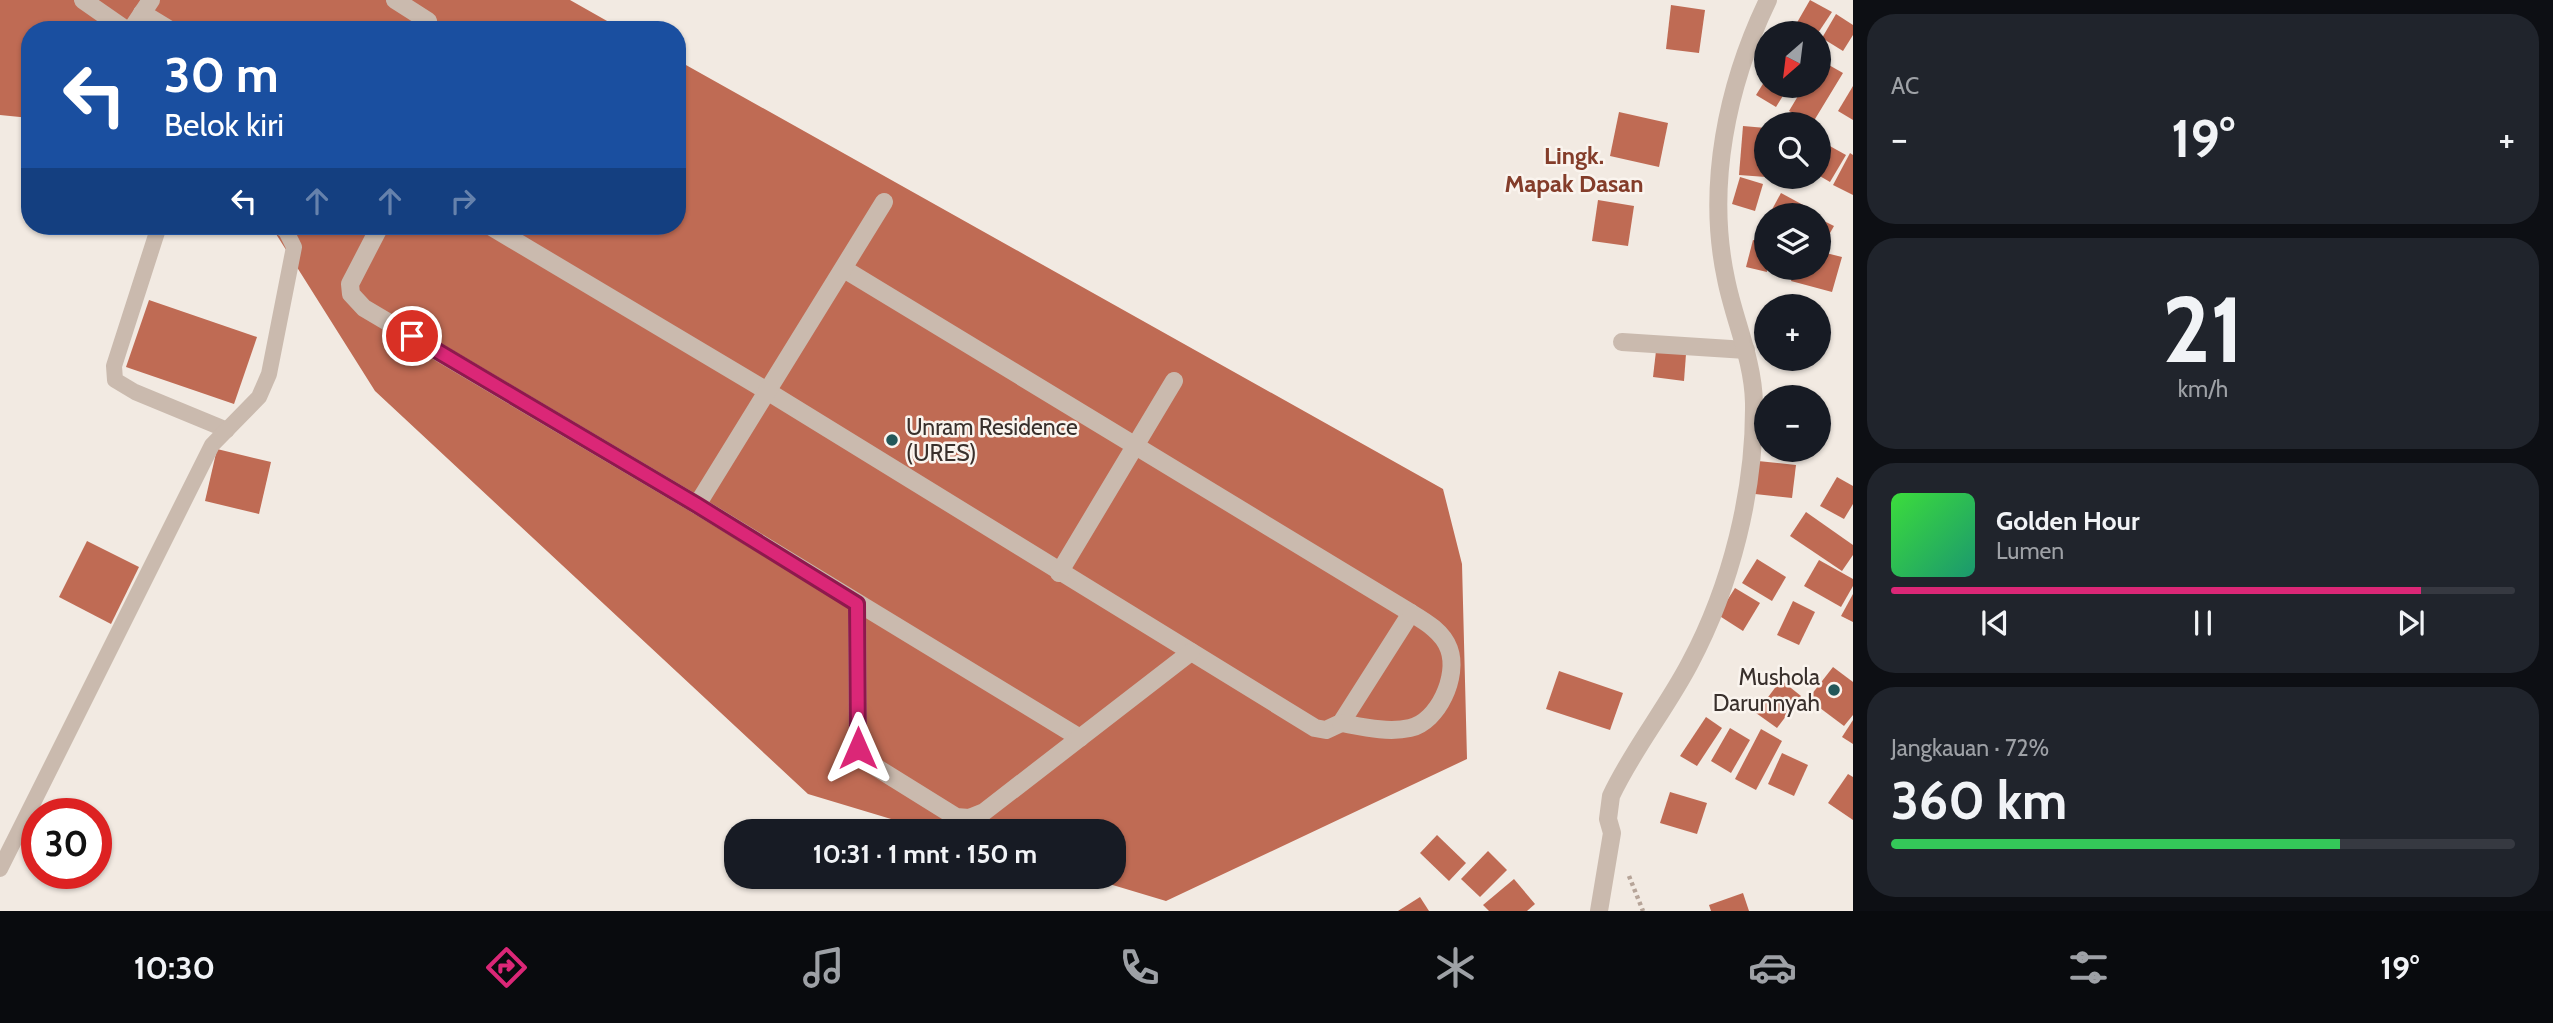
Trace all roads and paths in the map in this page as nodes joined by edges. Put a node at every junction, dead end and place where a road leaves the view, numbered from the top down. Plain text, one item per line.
1 (83, 0) edge
2 (395, 0) edge
3 (1768, 0) edge
4 (147, 6) edge
5 (115, 21) edge
6 (136, 21) edge
7 (161, 21) edge
8 (428, 21) dead end
9 (884, 202) dead end
10 (156, 235) edge
11 (288, 235) edge
12 (375, 235) edge
13 (505, 235) edge
14 (844, 269) junction
15 (1622, 342) dead end
16 (1746, 350) junction
17 (1174, 381) dead end
18 (767, 391) junction
19 (227, 430) junction
20 (1137, 446) junction
21 (697, 505) junction
22 (1059, 573) junction
23 (857, 604) junction
24 (1411, 613) junction
25 (1191, 652) junction
26 (1341, 723) junction
27 (1080, 738) junction
28 (0, 869) edge
29 (1599, 911) edge

1 - 5 street
2 - 8 street
3 - 16 street
4 - 6 street
4 - 7 street
9 - 14 street
10 - 19 lane
11 - 19 lane
12 - 21 street
13 - 18 street
14 - 18 street
14 - 20 street
15 - 16 street
16 - 29 street
17 - 20 street
18 - 21 street
18 - 22 street
19 - 28 lane
20 - 22 street
20 - 24 street
21 - 23 street
22 - 25 street
23 - 27 street
23 - 27 street
24 - 26 street
24 - 26 street
25 - 26 street
25 - 27 street

